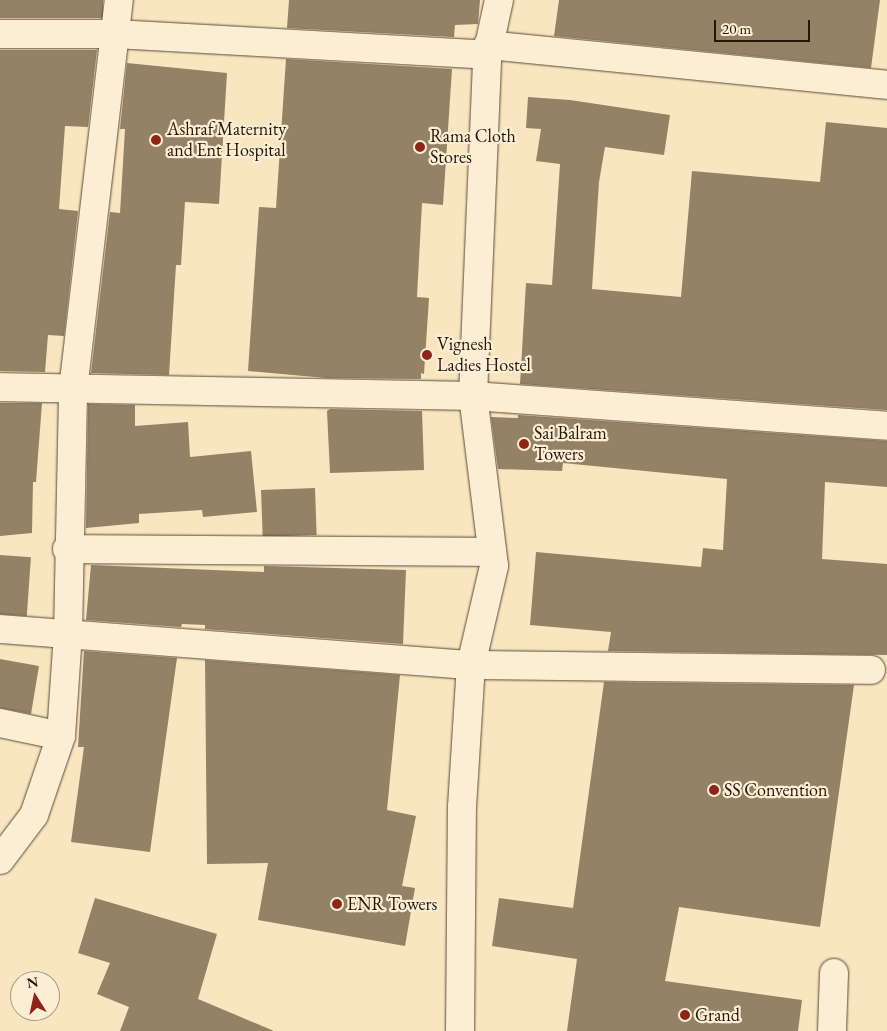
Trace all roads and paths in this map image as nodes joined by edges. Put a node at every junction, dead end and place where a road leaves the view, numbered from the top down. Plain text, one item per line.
1 (119, 0) edge
2 (499, 0) edge
3 (0, 34) edge
4 (114, 34) junction
5 (488, 50) junction
6 (887, 85) edge
7 (0, 387) edge
8 (73, 390) junction
9 (473, 396) junction
10 (887, 426) edge
11 (68, 549) junction
12 (492, 552) junction
13 (0, 629) edge
14 (68, 634) junction
15 (471, 665) junction
16 (871, 670) dead end
17 (0, 723) edge
18 (61, 736) junction
19 (0, 860) edge
20 (834, 973) dead end
21 (460, 1031) edge
22 (832, 1031) edge

1 - 4 street
2 - 5 street
3 - 4 street
4 - 5 street
4 - 8 street
5 - 6 street
5 - 9 street
7 - 8 street
8 - 9 street
8 - 11 street
9 - 10 street
9 - 12 street
11 - 12 street
11 - 14 street
12 - 15 street
13 - 14 street
14 - 15 street
14 - 18 street
15 - 16 street
15 - 21 street
17 - 18 street
18 - 19 street
20 - 22 street

